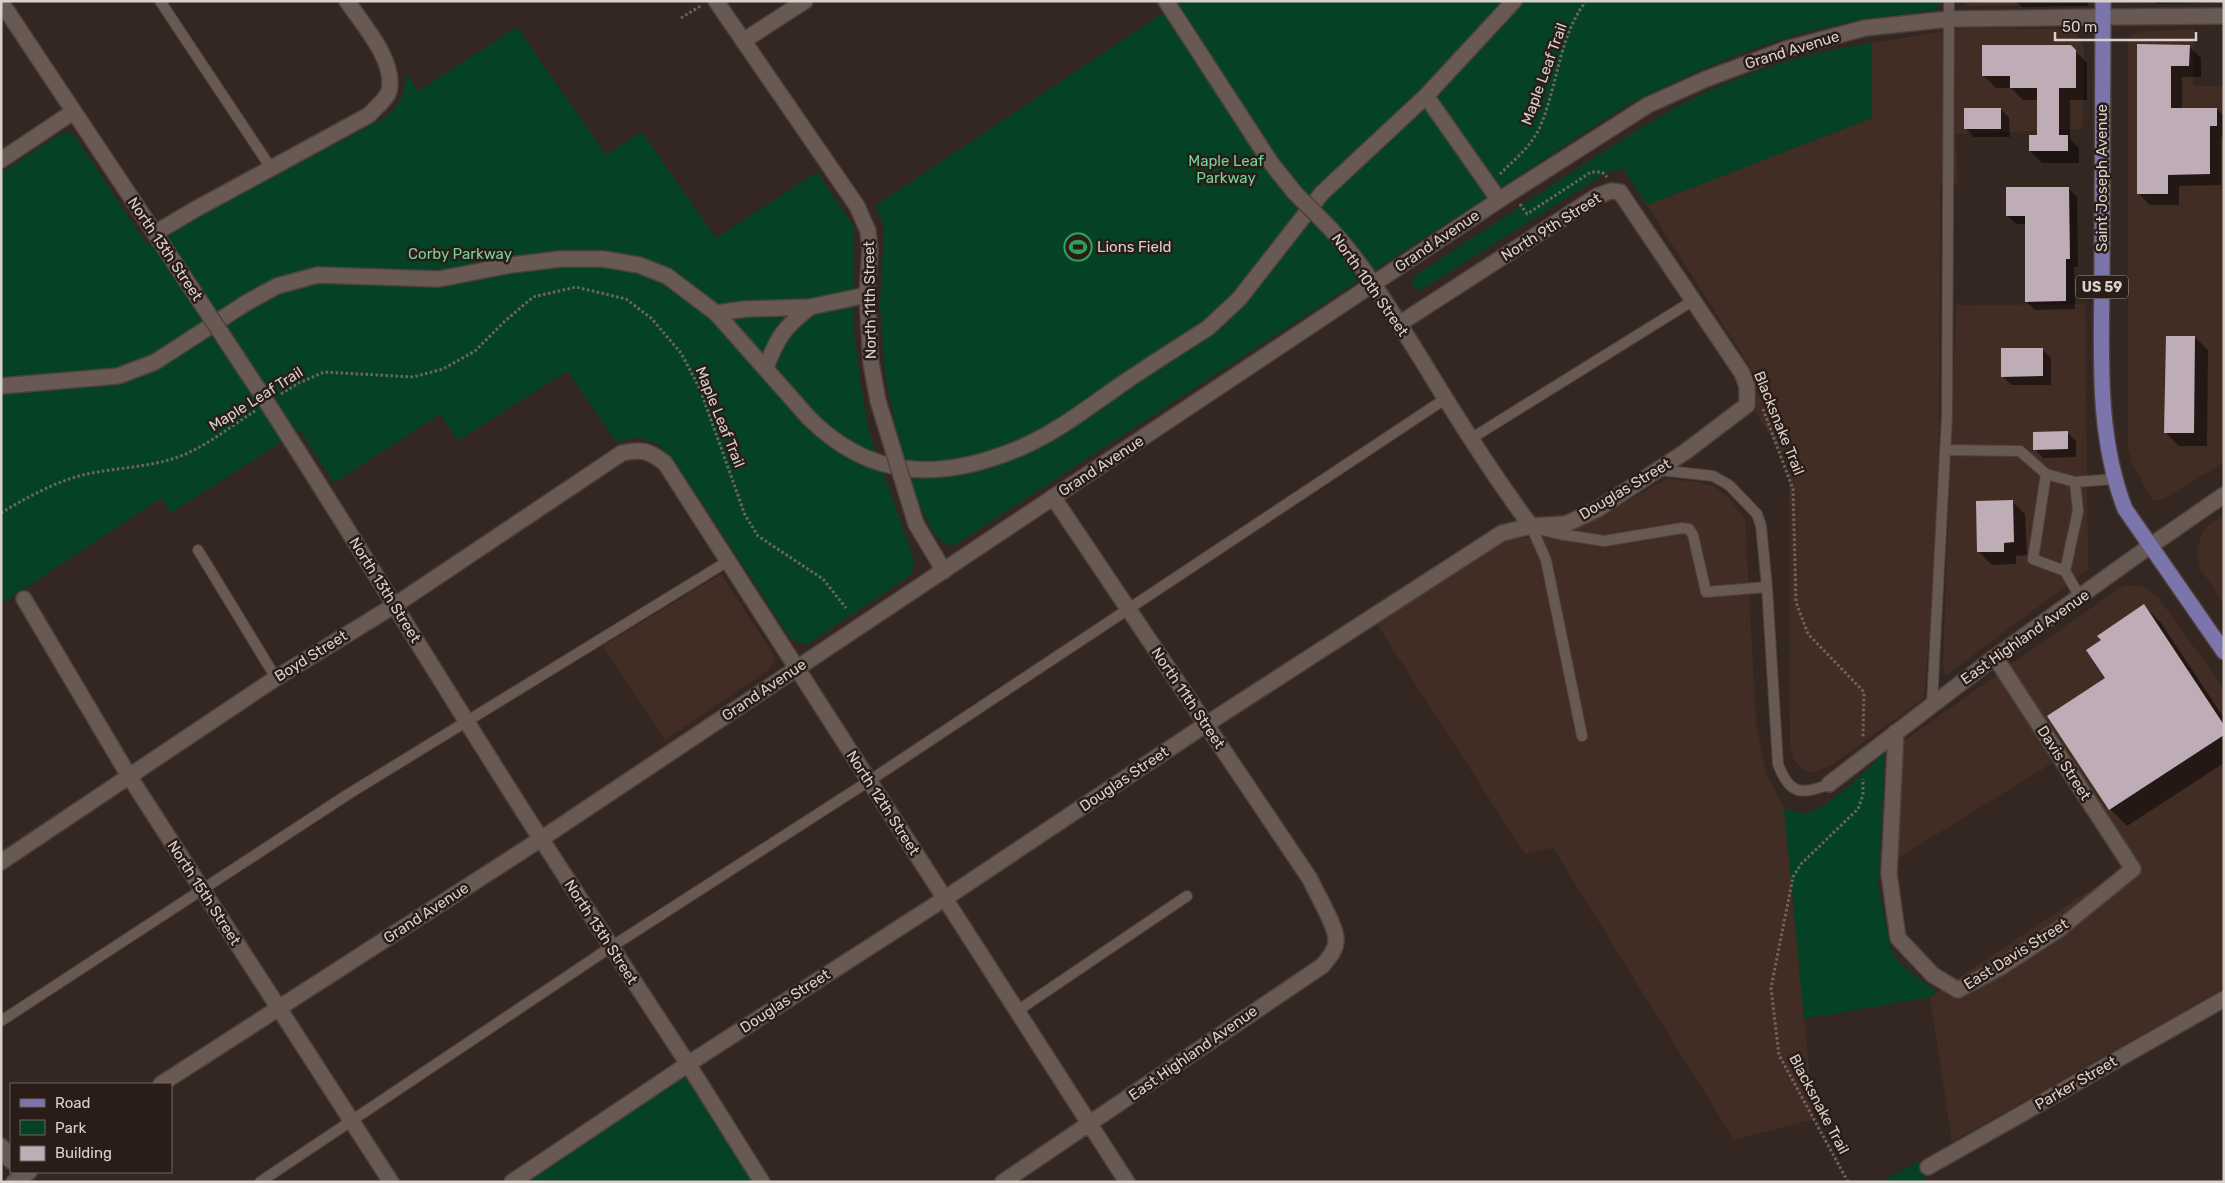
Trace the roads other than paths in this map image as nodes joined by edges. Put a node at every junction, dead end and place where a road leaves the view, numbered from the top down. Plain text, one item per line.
1 (160, 1) edge
2 (347, 1) edge
3 (716, 1) edge
4 (804, 1) edge
5 (1166, 1) edge
6 (1514, 1) edge
7 (1948, 1) edge
8 (1, 2) edge
9 (2103, 9) edge
10 (2224, 16) edge
11 (1949, 19) junction
12 (744, 41) junction
13 (1426, 96) junction
14 (73, 112) junction
15 (1, 160) edge
16 (271, 168) junction
17 (1505, 196) junction
18 (155, 234) junction
19 (1374, 284) junction
20 (867, 295) junction
21 (1694, 300) junction
22 (810, 306) junction
23 (716, 313) junction
24 (1399, 324) junction
25 (766, 367) junction
26 (1, 386) edge
27 (1445, 399) junction
28 (1754, 404) joint
29 (1472, 438) junction
30 (1946, 450) junction
31 (622, 453) joint
32 (1659, 470) junction
33 (2046, 474) junction
34 (2114, 479) junction
35 (2075, 482) junction
36 (2224, 495) edge
37 (1053, 497) junction
38 (1531, 526) junction
39 (2150, 546) junction
40 (198, 550) dead end
41 (728, 561) junction
42 (944, 571) junction
43 (2065, 571) junction
44 (1768, 587) junction
45 (2080, 597) junction
46 (24, 599) dead end
47 (394, 604) junction
48 (1128, 609) junction
49 (2224, 652) edge
50 (1995, 657) junction
51 (797, 668) junction
52 (276, 678) junction
53 (1932, 704) junction
54 (465, 722) junction
55 (1205, 725) junction
56 (1896, 732) junction
57 (1582, 736) dead end
58 (129, 776) junction
59 (869, 781) junction
60 (1829, 784) joint
61 (541, 839) junction
62 (1, 862) edge
63 (2133, 869) joint
64 (202, 890) junction
65 (1187, 896) dead end
66 (944, 899) junction
67 (1320, 900) joint
68 (611, 947) junction
69 (2224, 999) edge
70 (278, 1009) junction
71 (1017, 1011) junction
72 (1, 1021) edge
73 (688, 1064) junction
74 (163, 1083) edge
75 (352, 1121) junction
76 (1090, 1124) junction
77 (1, 1146) edge
78 (10, 1160) edge
79 (1928, 1167) dead end
80 (260, 1182) edge
81 (391, 1182) edge
82 (512, 1182) edge
83 (762, 1182) edge
84 (1003, 1182) edge
85 (1127, 1182) edge

1 - 16 lane
2 - 16 street
3 - 12 street, North 11th Street
4 - 12 street
5 - 19 street, North 10th Street, bridge
6 - 13 street
7 - 11 lane
8 - 14 street, North 13th Street
9 - 10 street, Grand Avenue
9 - 11 street, Grand Avenue
9 - 34 main road, Saint Joseph Avenue / US 59
11 - 17 street, Grand Avenue
11 - 30 lane
12 - 20 street, North 11th Street
13 - 17 street
13 - 25 street
14 - 15 street
14 - 18 street, North 13th Street
16 - 18 street
17 - 19 street, Grand Avenue
18 - 47 street, North 13th Street, bridge
19 - 24 street, North 10th Street
19 - 37 street, Grand Avenue
20 - 22 street
20 - 42 street, North 11th Street, bridge
21 - 24 street, North 9th Street
21 - 28 street, North 9th Street
21 - 29 lane
22 - 23 street
22 - 25 street
23 - 25 street
23 - 26 street
24 - 27 street, North 10th Street
27 - 29 street, North 10th Street
27 - 48 lane
28 - 32 street, Douglas Street
29 - 38 street, North 10th Street
30 - 33 lane
30 - 53 lane
31 - 41 street, North 12th Street
31 - 47 street, Boyd Street
32 - 38 street, Douglas Street
32 - 44 lane
33 - 35 lane
33 - 43 lane
34 - 35 lane
34 - 39 main road, Saint Joseph Avenue / US 59
35 - 43 lane
36 - 39 street, East Highland Avenue
37 - 42 street, Grand Avenue
37 - 48 street, North 11th Street
38 - 44 lane
38 - 55 street, Douglas Street
38 - 57 lane
39 - 45 street, East Highland Avenue
39 - 49 main road, Saint Joseph Avenue / US 59
40 - 52 lane
41 - 51 street, North 12th Street
41 - 54 lane
42 - 51 street, Grand Avenue
43 - 45 lane
44 - 60 lane
45 - 50 street, East Highland Avenue
46 - 58 street, North 15th Street
47 - 52 street, Boyd Street
47 - 54 street, North 13th Street
48 - 55 street, North 11th Street
48 - 59 lane
50 - 53 street, East Highland Avenue
50 - 63 street, Davis Street
51 - 59 street, North 12th Street
51 - 61 street, Grand Avenue
52 - 58 street, Boyd Street
53 - 56 street, East Highland Avenue
54 - 61 street, North 13th Street
54 - 64 lane
55 - 66 street, Douglas Street
55 - 67 street, North 11th Street
56 - 60 street, East Highland Avenue
56 - 63 street, East Davis Street
58 - 62 street, Boyd Street
58 - 64 street, North 15th Street
59 - 66 street, North 12th Street
59 - 68 lane
61 - 68 street, North 13th Street
61 - 70 street, Grand Avenue
64 - 70 street, North 15th Street
64 - 72 lane
65 - 71 lane
66 - 71 street, North 12th Street
66 - 73 street, Douglas Street
67 - 76 street, East Highland Avenue
68 - 73 street, North 13th Street
68 - 75 lane
69 - 79 street, Parker Street
70 - 74 street, Grand Avenue
70 - 75 street, North 15th Street
71 - 76 street, North 12th Street
73 - 82 street, Douglas Street
73 - 83 street, North 13th Street
75 - 80 lane
75 - 81 street, North 15th Street
76 - 84 street, East Highland Avenue
76 - 85 street, North 12th Street
77 - 78 street

